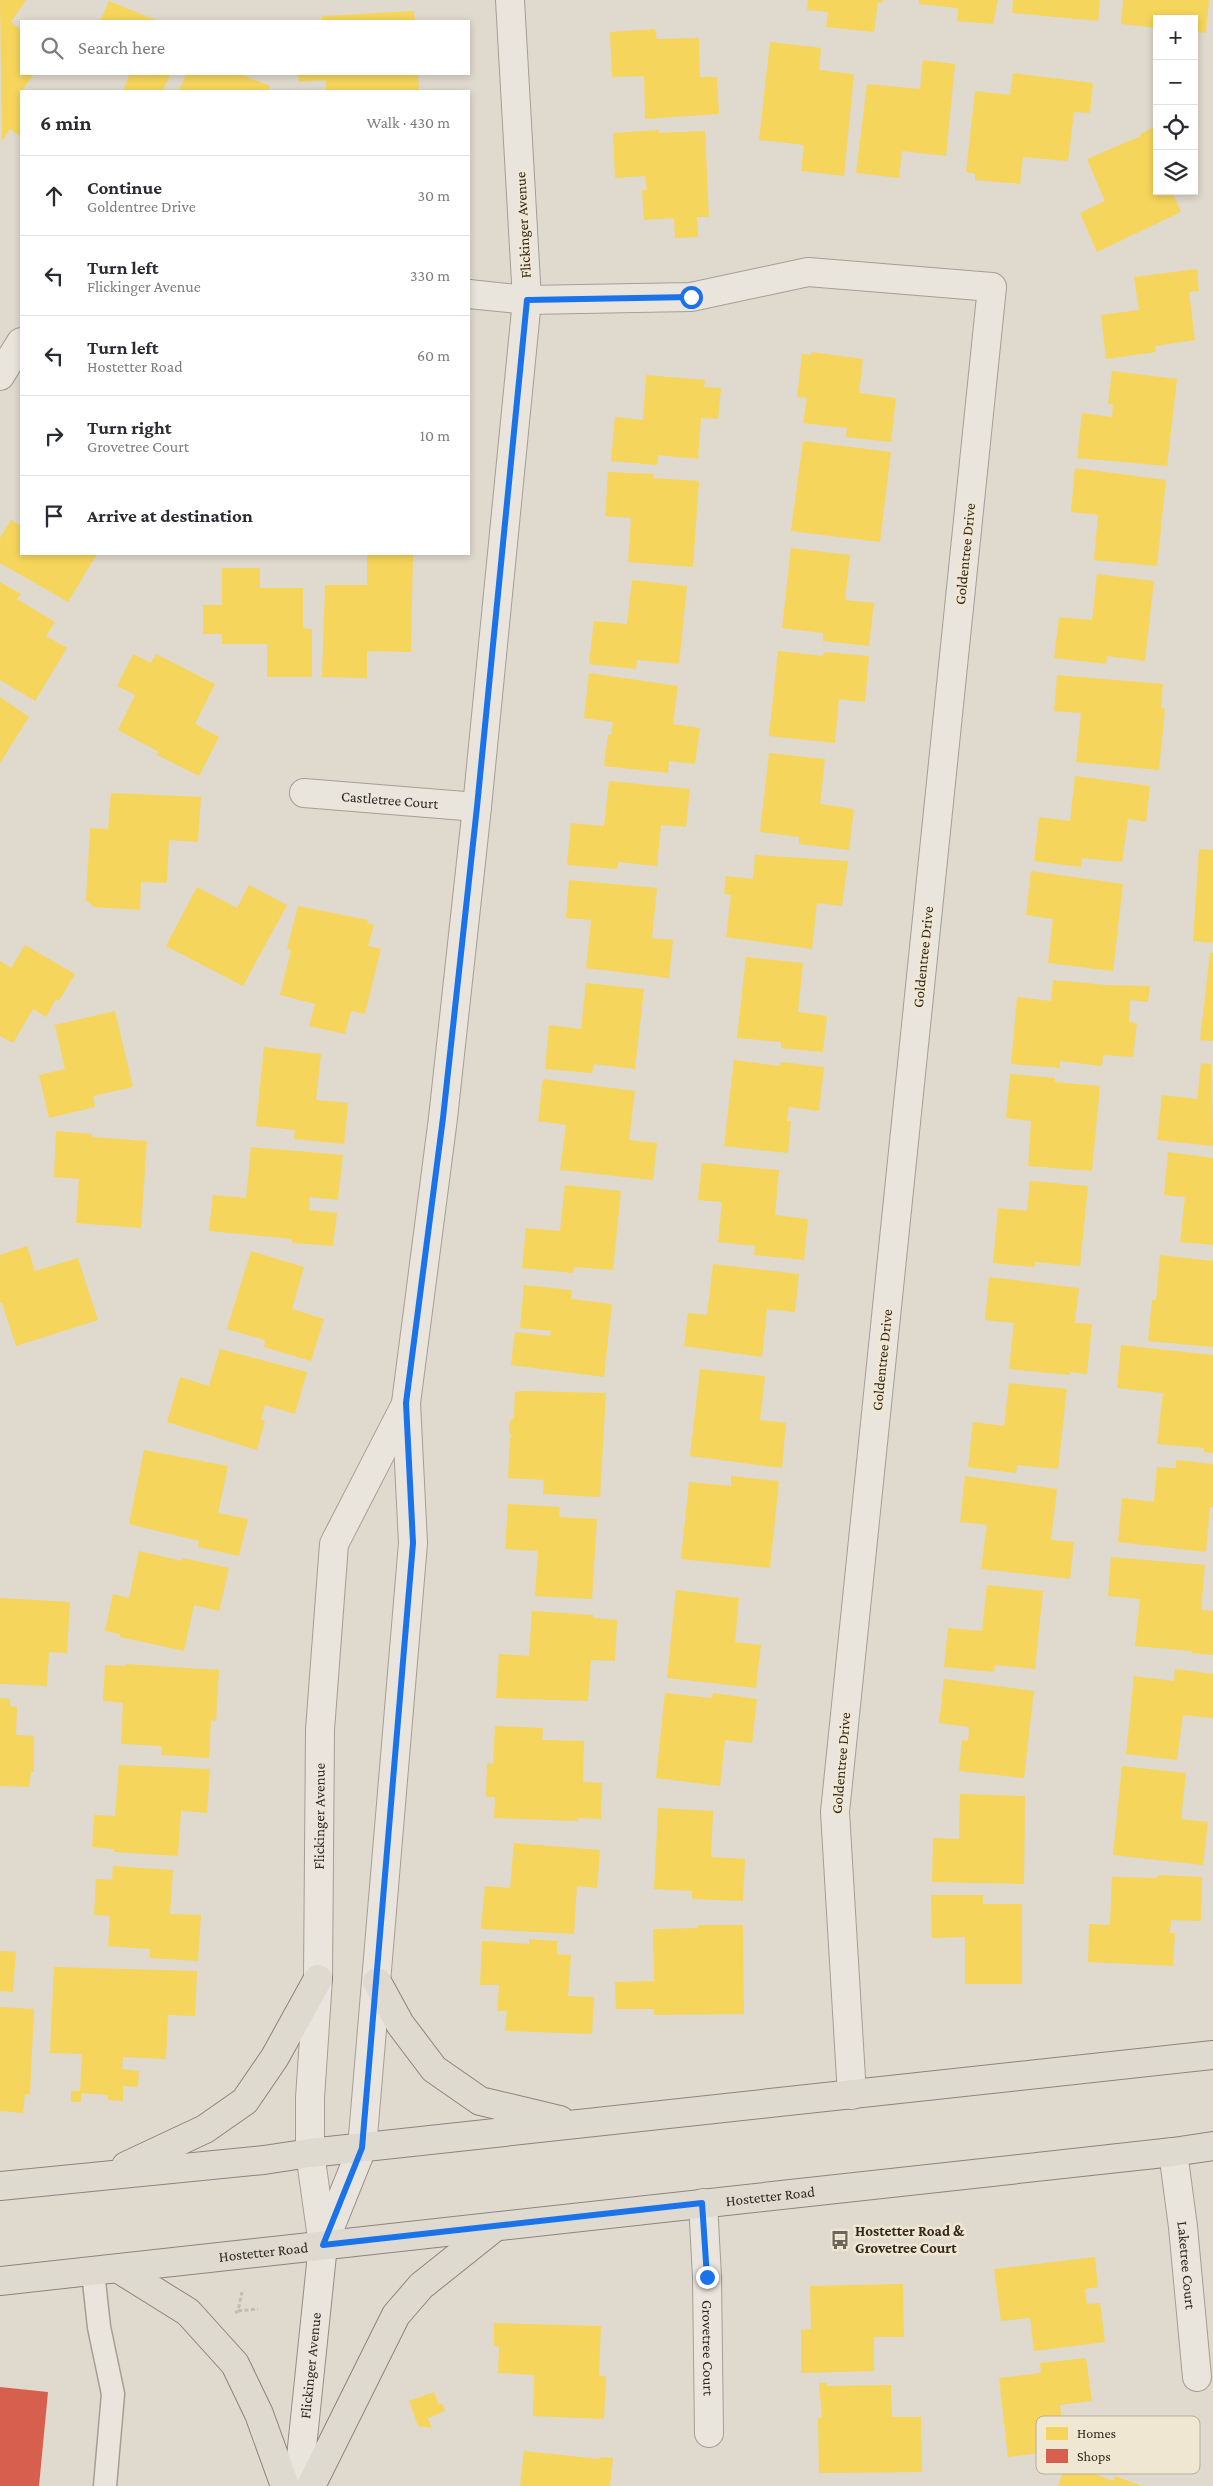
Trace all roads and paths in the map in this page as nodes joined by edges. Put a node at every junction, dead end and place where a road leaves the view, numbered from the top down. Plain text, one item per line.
1 (510, 0) edge
2 (470, 294) edge
3 (527, 300) junction
4 (20, 344) edge
5 (0, 376) edge
6 (304, 793) dead end
7 (477, 807) junction
8 (406, 1403) junction
9 (318, 1979) junction
10 (377, 1982) junction
11 (1213, 2055) edge
12 (852, 2095) junction
13 (581, 2124) junction
14 (1213, 2146) edge
15 (362, 2148) junction
16 (310, 2152) junction
17 (1173, 2152) junction
18 (106, 2175) junction
19 (0, 2186) edge
20 (702, 2203) junction
21 (495, 2227) junction
22 (323, 2245) junction
23 (106, 2270) junction
24 (0, 2281) edge
25 (242, 2292) dead end
26 (258, 2309) dead end
27 (1197, 2377) dead end
28 (709, 2433) dead end
29 (106, 2486) edge
30 (285, 2486) edge
31 (298, 2486) edge
32 (311, 2486) edge

1 - 3 street, Flickinger Avenue
2 - 3 street
3 - 7 street, Flickinger Avenue
3 - 12 street, Goldentree Drive
4 - 5 street
6 - 7 street, Castletree Court
7 - 8 street, Flickinger Avenue
8 - 9 street, Flickinger Avenue
8 - 10 street, Flickinger Avenue
9 - 16 street, Flickinger Avenue
9 - 18 main road
10 - 13 main road
10 - 15 street, Flickinger Avenue
11 - 12 main road
12 - 13 main road
13 - 15 main road
14 - 17 main road, Hostetter Road
15 - 16 main road
15 - 22 street, Flickinger Avenue
16 - 18 main road
16 - 22 street, Flickinger Avenue
17 - 20 main road, Hostetter Road
17 - 27 street, Laketree Court
18 - 19 main road
20 - 21 main road, Hostetter Road
20 - 28 street, Grovetree Court
21 - 22 main road, Hostetter Road
21 - 32 main road
22 - 23 main road, Hostetter Road
22 - 31 street, Flickinger Avenue
23 - 24 main road, Hostetter Road
23 - 29 lane
23 - 30 main road
25 - 26 path

